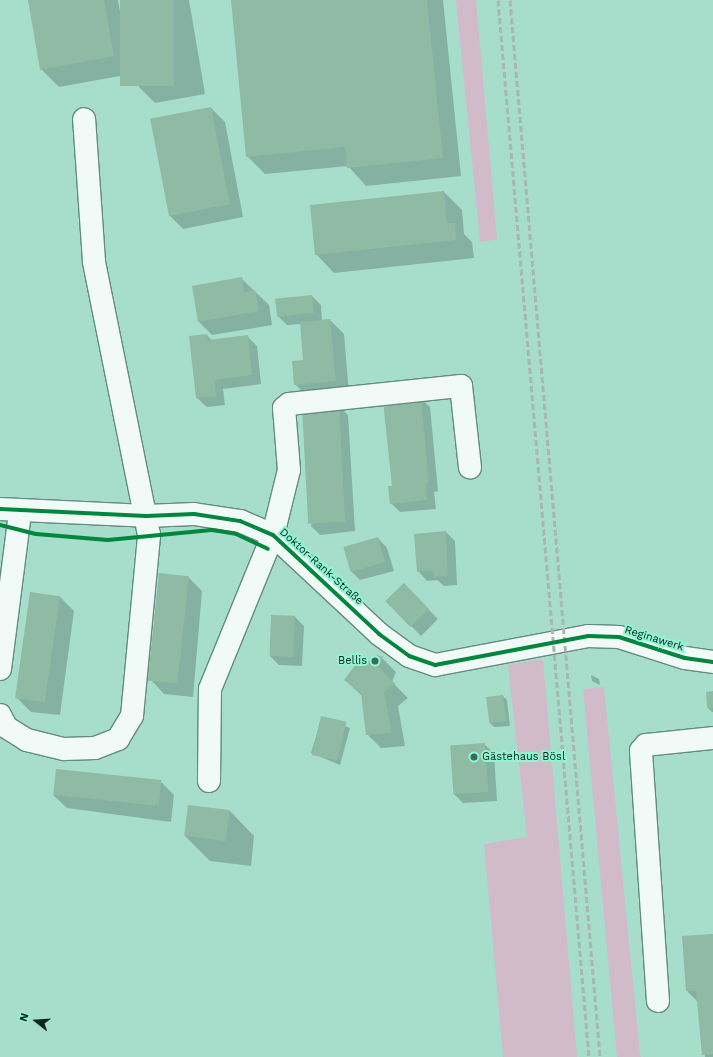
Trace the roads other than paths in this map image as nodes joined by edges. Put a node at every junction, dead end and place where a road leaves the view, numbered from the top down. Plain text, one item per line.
1 (84, 119) dead end
2 (470, 468) dead end
3 (10, 510) edge
4 (146, 516) junction
5 (273, 535) junction
6 (565, 639) joint
7 (713, 662) edge
8 (0, 669) edge
9 (0, 715) edge
10 (713, 738) edge
11 (209, 781) dead end
12 (658, 1001) dead end

1 - 4 street
2 - 5 street
3 - 4 street, Doktor-Rank-Straße
3 - 8 street
4 - 5 street, Doktor-Rank-Straße
4 - 9 street
5 - 6 street, Doktor-Rank-Straße
5 - 11 street
6 - 7 street, Reginawerk
10 - 12 street

